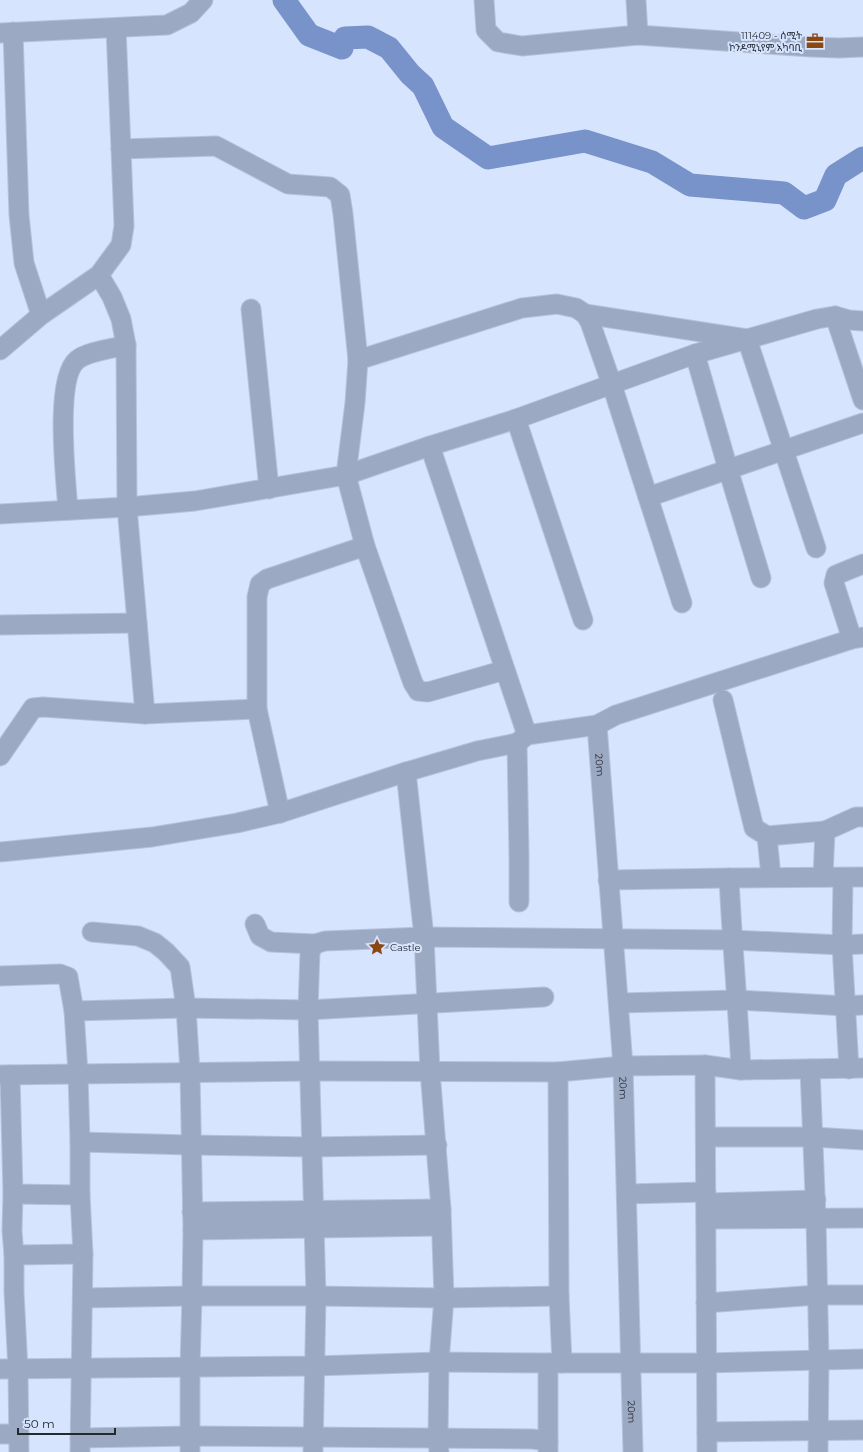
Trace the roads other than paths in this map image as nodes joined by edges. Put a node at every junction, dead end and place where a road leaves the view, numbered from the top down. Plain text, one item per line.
1 (203, 0) edge
2 (484, 0) edge
3 (636, 0) edge
4 (116, 28) junction
5 (6, 33) edge
6 (638, 35) junction
7 (863, 47) edge
8 (121, 149) junction
9 (99, 274) junction
10 (251, 309) dead end
11 (585, 314) junction
12 (41, 315) junction
13 (835, 316) junction
14 (863, 321) edge
15 (747, 339) junction
16 (126, 345) junction
17 (0, 350) edge
18 (695, 354) junction
19 (358, 360) junction
20 (612, 385) junction
21 (863, 400) edge
22 (516, 419) junction
23 (863, 423) edge
24 (430, 446) junction
25 (783, 450) junction
26 (728, 470) junction
27 (346, 475) junction
28 (269, 489) junction
29 (648, 497) junction
30 (127, 507) junction
31 (68, 510) junction
32 (0, 514) edge
33 (365, 546) junction
34 (816, 548) dead end
35 (863, 564) edge
36 (761, 578) dead end
37 (682, 603) dead end
38 (583, 620) dead end
39 (137, 623) junction
40 (0, 624) edge
41 (857, 638) edge
42 (505, 670) junction
43 (723, 700) dead end
44 (257, 709) junction
45 (145, 714) junction
46 (597, 725) junction
47 (522, 739) junction
48 (0, 756) edge
49 (406, 772) junction
50 (280, 813) junction
51 (863, 817) edge
52 (825, 831) junction
53 (767, 836) junction
54 (0, 852) edge
55 (771, 877) junction
56 (823, 877) junction
57 (863, 877) edge
58 (730, 878) junction
59 (843, 878) junction
60 (608, 880) junction
61 (519, 902) dead end
62 (255, 924) dead end
63 (92, 932) dead end
64 (424, 937) junction
65 (613, 938) junction
66 (732, 940) junction
67 (314, 944) junction
68 (863, 944) edge
69 (842, 945) junction
70 (0, 976) edge
71 (544, 997) dead end
72 (738, 1000) junction
73 (619, 1003) junction
74 (426, 1005) junction
75 (854, 1006) edge
76 (186, 1008) junction
77 (308, 1010) junction
78 (74, 1011) junction
79 (705, 1065) junction
80 (623, 1066) junction
81 (810, 1069) junction
82 (856, 1069) edge
83 (310, 1070) junction
84 (741, 1070) junction
85 (430, 1071) junction
86 (190, 1072) junction
87 (558, 1072) junction
88 (78, 1074) junction
89 (5, 1075) edge
90 (707, 1137) junction
91 (814, 1137) junction
92 (863, 1140) edge
93 (6, 1141) edge
94 (80, 1142) junction
95 (190, 1145) junction
96 (437, 1145) junction
97 (311, 1147) junction
98 (13, 1194) junction
99 (627, 1194) junction
100 (80, 1195) junction
101 (706, 1204) junction
102 (816, 1209) junction
103 (441, 1218) junction
104 (863, 1218) edge
105 (313, 1219) junction
106 (192, 1221) junction
107 (6, 1223) edge
108 (83, 1254) junction
109 (14, 1255) junction
110 (7, 1293) edge
111 (817, 1295) junction
112 (863, 1295) edge
113 (192, 1296) junction
114 (316, 1296) junction
115 (560, 1296) junction
116 (83, 1298) junction
117 (444, 1298) junction
118 (706, 1303) junction
119 (863, 1359) edge
120 (819, 1360) junction
121 (439, 1362) junction
122 (706, 1362) junction
123 (555, 1363) junction
124 (632, 1363) junction
125 (315, 1366) junction
126 (190, 1367) junction
127 (82, 1369) junction
128 (9, 1370) edge
129 (818, 1430) junction
130 (863, 1430) edge
131 (707, 1432) junction
132 (0, 1434) edge
133 (19, 1443) edge
134 (190, 1444) edge
135 (80, 1445) edge
136 (314, 1445) edge
137 (439, 1445) edge
138 (548, 1447) edge
139 (633, 1452) edge
140 (707, 1452) edge
141 (818, 1452) edge

1 - 4 street
2 - 6 street
3 - 6 street
4 - 5 street
4 - 8 street
5 - 12 street
6 - 7 street
8 - 9 street
8 - 19 street
9 - 12 street
9 - 16 street
10 - 28 street
11 - 15 street
11 - 19 street
11 - 20 street
12 - 17 street
13 - 14 street
13 - 15 street
13 - 21 street
15 - 18 street
15 - 25 street
16 - 30 street
16 - 31 street
18 - 20 street
18 - 26 street
19 - 27 street
20 - 22 street
20 - 29 street
22 - 24 street
22 - 38 street
23 - 25 street
24 - 27 street
24 - 42 street
25 - 26 street
25 - 34 street
26 - 29 street
26 - 36 street
27 - 28 street
27 - 33 street
28 - 30 street
29 - 37 street
30 - 31 street
30 - 39 street
31 - 32 street
33 - 42 street
33 - 44 street
35 - 41 street
39 - 40 street
39 - 45 street
41 - 46 street
42 - 47 street
43 - 53 street
44 - 45 street
44 - 50 street
45 - 48 street
46 - 47 street
46 - 60 street, 20m
47 - 49 street
47 - 61 street
49 - 50 street
49 - 64 street
50 - 54 street
51 - 52 street
52 - 53 street
52 - 56 street
53 - 55 street
55 - 56 street
55 - 58 street
56 - 59 street
57 - 59 street
58 - 60 street
58 - 66 street
59 - 69 street
60 - 65 street, 20m
62 - 67 street
63 - 76 street
64 - 65 street
64 - 67 street
64 - 74 street
65 - 66 street
65 - 73 street, 20m
66 - 69 street
66 - 72 street
67 - 77 street
68 - 69 street
69 - 75 street
70 - 78 street
71 - 74 street
72 - 73 street
72 - 75 street
72 - 84 street
73 - 80 street, 20m
74 - 77 street
74 - 85 street
75 - 82 street
76 - 77 street
76 - 78 street
76 - 86 street
77 - 83 street
78 - 88 street
79 - 80 street
79 - 84 street
79 - 90 street
80 - 87 street
80 - 99 street, 20m
81 - 82 street
81 - 84 street
81 - 91 street
83 - 85 street
83 - 86 street
83 - 97 street
85 - 87 street
85 - 96 street
86 - 88 street
86 - 95 street
87 - 115 street
88 - 89 street
88 - 94 street
89 - 93 street
90 - 91 street
90 - 101 street
91 - 92 street
91 - 102 street
93 - 98 street
94 - 95 street
94 - 100 street
95 - 97 street
95 - 106 street
96 - 97 street
96 - 103 street
97 - 105 street
98 - 100 street
98 - 107 street
99 - 101 street
99 - 124 street, 20m
100 - 108 street
101 - 102 street
101 - 118 street
102 - 104 street
102 - 111 street
103 - 105 street
103 - 117 street
105 - 106 street
105 - 114 street
106 - 113 street
107 - 109 street
108 - 109 street
108 - 116 street
109 - 110 street
110 - 128 street
111 - 112 street
111 - 118 street
111 - 120 street
113 - 114 street
113 - 116 street
113 - 126 street
114 - 117 street
114 - 125 street
115 - 117 street
115 - 123 street
116 - 127 street
117 - 121 street
118 - 122 street
119 - 120 street
120 - 122 street
120 - 129 street
121 - 123 street
121 - 125 street
121 - 137 street
122 - 124 street
122 - 131 street
123 - 124 street
123 - 138 street
124 - 139 street, 20m
125 - 126 street
125 - 136 street
126 - 127 street
126 - 134 street
127 - 128 street
127 - 135 street
128 - 133 street
129 - 130 street
129 - 131 street
129 - 141 street
131 - 140 street
132 - 133 street
134 - 135 street
134 - 136 street
136 - 137 street
137 - 138 street

